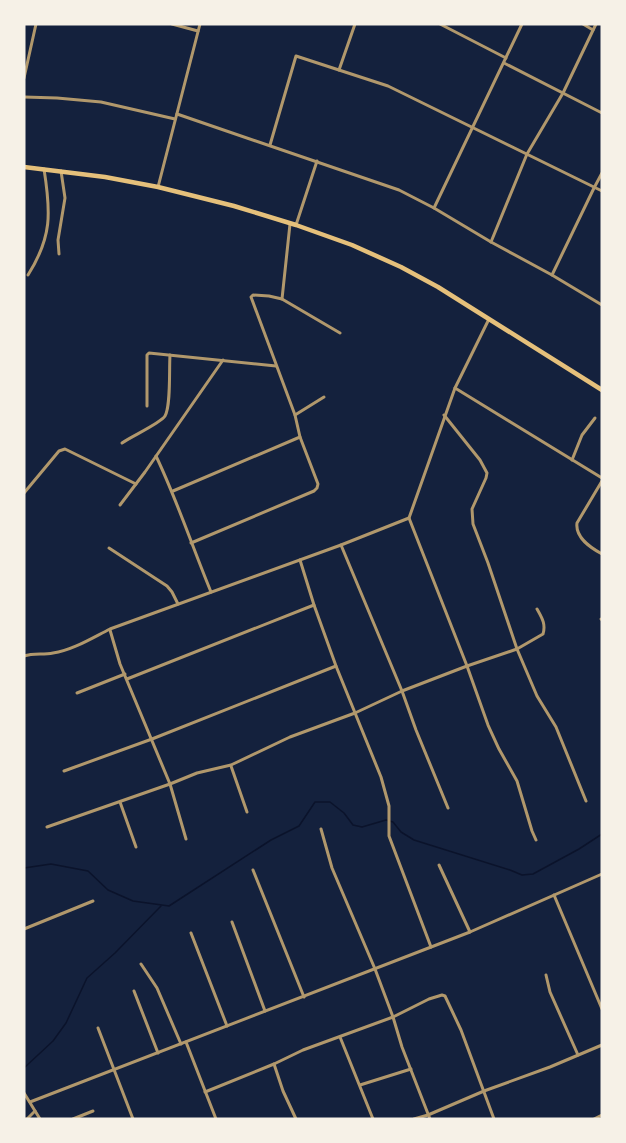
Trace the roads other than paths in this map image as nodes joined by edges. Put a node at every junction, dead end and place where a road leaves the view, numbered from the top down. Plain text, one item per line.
1 (36, 24) edge
2 (172, 24) edge
3 (200, 24) edge
4 (355, 24) edge
5 (440, 24) edge
6 (522, 24) edge
7 (583, 24) edge
8 (596, 24) edge
9 (593, 30) junction
10 (198, 31) junction
11 (506, 57) junction
12 (504, 63) junction
13 (339, 70) junction
14 (24, 78) edge
15 (563, 93) junction
16 (24, 97) edge
17 (602, 113) edge
18 (177, 114) junction
19 (175, 119) junction
20 (472, 128) junction
21 (270, 145) junction
22 (527, 154) junction
23 (317, 161) junction
24 (24, 167) edge
25 (44, 169) junction
26 (61, 171) junction
27 (602, 173) edge
28 (158, 187) junction
29 (594, 188) junction
30 (602, 191) edge
31 (434, 208) junction
32 (290, 224) junction
33 (296, 225) junction
34 (491, 243) junction
35 (59, 254) dead end
36 (28, 275) dead end
37 (552, 275) junction
38 (602, 298) edge
39 (282, 299) junction
40 (601, 304) edge
41 (490, 318) junction
42 (340, 333) dead end
43 (170, 356) junction
44 (223, 360) junction
45 (276, 366) junction
46 (455, 388) junction
47 (602, 390) edge
48 (324, 397) dead end
49 (147, 406) dead end
50 (295, 415) junction
51 (444, 415) junction
52 (596, 418) dead end
53 (300, 437) junction
54 (122, 443) dead end
55 (156, 456) junction
56 (572, 460) junction
57 (602, 479) edge
58 (136, 484) junction
59 (172, 491) junction
60 (24, 493) edge
61 (120, 505) dead end
62 (409, 518) junction
63 (191, 543) junction
64 (341, 545) junction
65 (109, 548) dead end
66 (602, 554) edge
67 (300, 560) junction
68 (211, 592) junction
69 (178, 604) junction
70 (314, 605) junction
71 (537, 609) dead end
72 (110, 629) junction
73 (518, 649) junction
74 (24, 656) edge
75 (336, 666) junction
76 (467, 666) junction
77 (125, 674) junction
78 (127, 679) junction
79 (402, 691) junction
80 (77, 693) dead end
81 (355, 713) junction
82 (152, 739) junction
83 (231, 765) junction
84 (64, 771) dead end
85 (170, 784) junction
86 (586, 801) dead end
87 (120, 802) junction
88 (448, 808) dead end
89 (247, 812) dead end
90 (47, 827) dead end
91 (321, 829) dead end
92 (186, 839) dead end
93 (536, 840) dead end
94 (136, 847) dead end
95 (439, 864) dead end
96 (253, 870) dead end
97 (602, 874) edge
98 (554, 895) junction
99 (93, 901) dead end
100 (232, 922) dead end
101 (24, 929) edge
102 (471, 932) junction
103 (191, 933) dead end
104 (431, 947) junction
105 (141, 964) dead end
106 (375, 969) junction
107 (546, 975) dead end
108 (134, 991) dead end
109 (304, 996) junction
110 (602, 1009) edge
111 (265, 1011) junction
112 (393, 1017) junction
113 (227, 1026) junction
114 (99, 1028) dead end
115 (340, 1037) junction
116 (184, 1043) junction
117 (602, 1045) edge
118 (158, 1053) junction
119 (578, 1055) junction
120 (274, 1064) junction
121 (411, 1069) junction
122 (114, 1070) junction
123 (360, 1085) junction
124 (484, 1091) junction
125 (205, 1092) junction
126 (24, 1093) edge
127 (30, 1102) junction
128 (35, 1111) junction
129 (93, 1111) dead end
130 (602, 1115) edge
131 (429, 1117) edge
132 (27, 1119) edge
133 (40, 1119) edge
134 (72, 1119) edge
135 (133, 1119) edge
136 (216, 1119) edge
137 (296, 1119) edge
138 (373, 1119) edge
139 (414, 1119) edge
140 (494, 1119) edge
141 (594, 1119) edge

1 - 14 street
2 - 10 street
3 - 10 street
4 - 13 street
5 - 11 street
6 - 11 street
7 - 9 street
8 - 9 street
9 - 15 street
10 - 18 street
11 - 12 street
12 - 15 street
12 - 20 street
13 - 20 street
13 - 21 street
15 - 17 street
15 - 22 street
16 - 19 street
18 - 19 street
18 - 21 street
19 - 28 street
20 - 22 street
20 - 31 street
21 - 23 street
22 - 29 street
22 - 34 street
23 - 31 street
23 - 33 street
24 - 25 highway
25 - 26 highway
25 - 36 street
26 - 28 highway
26 - 35 street
27 - 29 street
28 - 32 highway
29 - 30 street
29 - 37 street
31 - 34 street
32 - 33 highway
32 - 39 street
33 - 41 highway
34 - 37 street
37 - 40 street
38 - 40 street
39 - 42 street
39 - 45 street
41 - 46 street
41 - 47 highway
43 - 44 street
43 - 49 street
43 - 54 street
44 - 45 street
44 - 55 street
45 - 50 street
46 - 51 street
46 - 56 street
48 - 50 street
50 - 53 street
51 - 62 street
51 - 73 street
52 - 56 street
53 - 59 street
53 - 63 street
55 - 58 street
55 - 59 street
56 - 57 street
57 - 66 street
58 - 60 street
58 - 61 street
59 - 63 street
62 - 64 street
62 - 76 street
63 - 68 street
64 - 67 street
64 - 79 street
65 - 69 street
67 - 68 street
67 - 70 street
68 - 69 street
69 - 72 street
70 - 75 street
70 - 78 street
71 - 73 street
72 - 74 street
72 - 77 street
73 - 76 street
73 - 86 street
75 - 81 street
75 - 82 street
76 - 79 street
76 - 93 street
77 - 78 street
77 - 80 street
78 - 82 street
79 - 81 street
79 - 88 street
81 - 83 street
81 - 104 street
82 - 84 street
82 - 85 street
83 - 85 street
83 - 89 street
85 - 87 street
85 - 92 street
87 - 90 street
87 - 94 street
91 - 106 street
95 - 102 street
96 - 109 street
97 - 98 street
98 - 102 street
98 - 110 street
99 - 101 street
100 - 111 street
102 - 104 street
103 - 113 street
104 - 106 street
105 - 116 street
106 - 109 street
106 - 112 street
107 - 119 street
108 - 118 street
109 - 111 street
111 - 113 street
112 - 115 street
112 - 121 street
112 - 124 street
113 - 116 street
114 - 122 street
115 - 120 street
115 - 123 street
116 - 118 street
116 - 125 street
117 - 119 street
118 - 122 street
119 - 124 street
120 - 125 street
120 - 137 street
121 - 123 street
121 - 131 street
122 - 127 street
122 - 135 street
123 - 138 street
124 - 131 street
124 - 140 street
125 - 136 street
126 - 127 street
127 - 128 street
128 - 132 street
128 - 133 street
129 - 134 street
130 - 141 street
131 - 139 street

